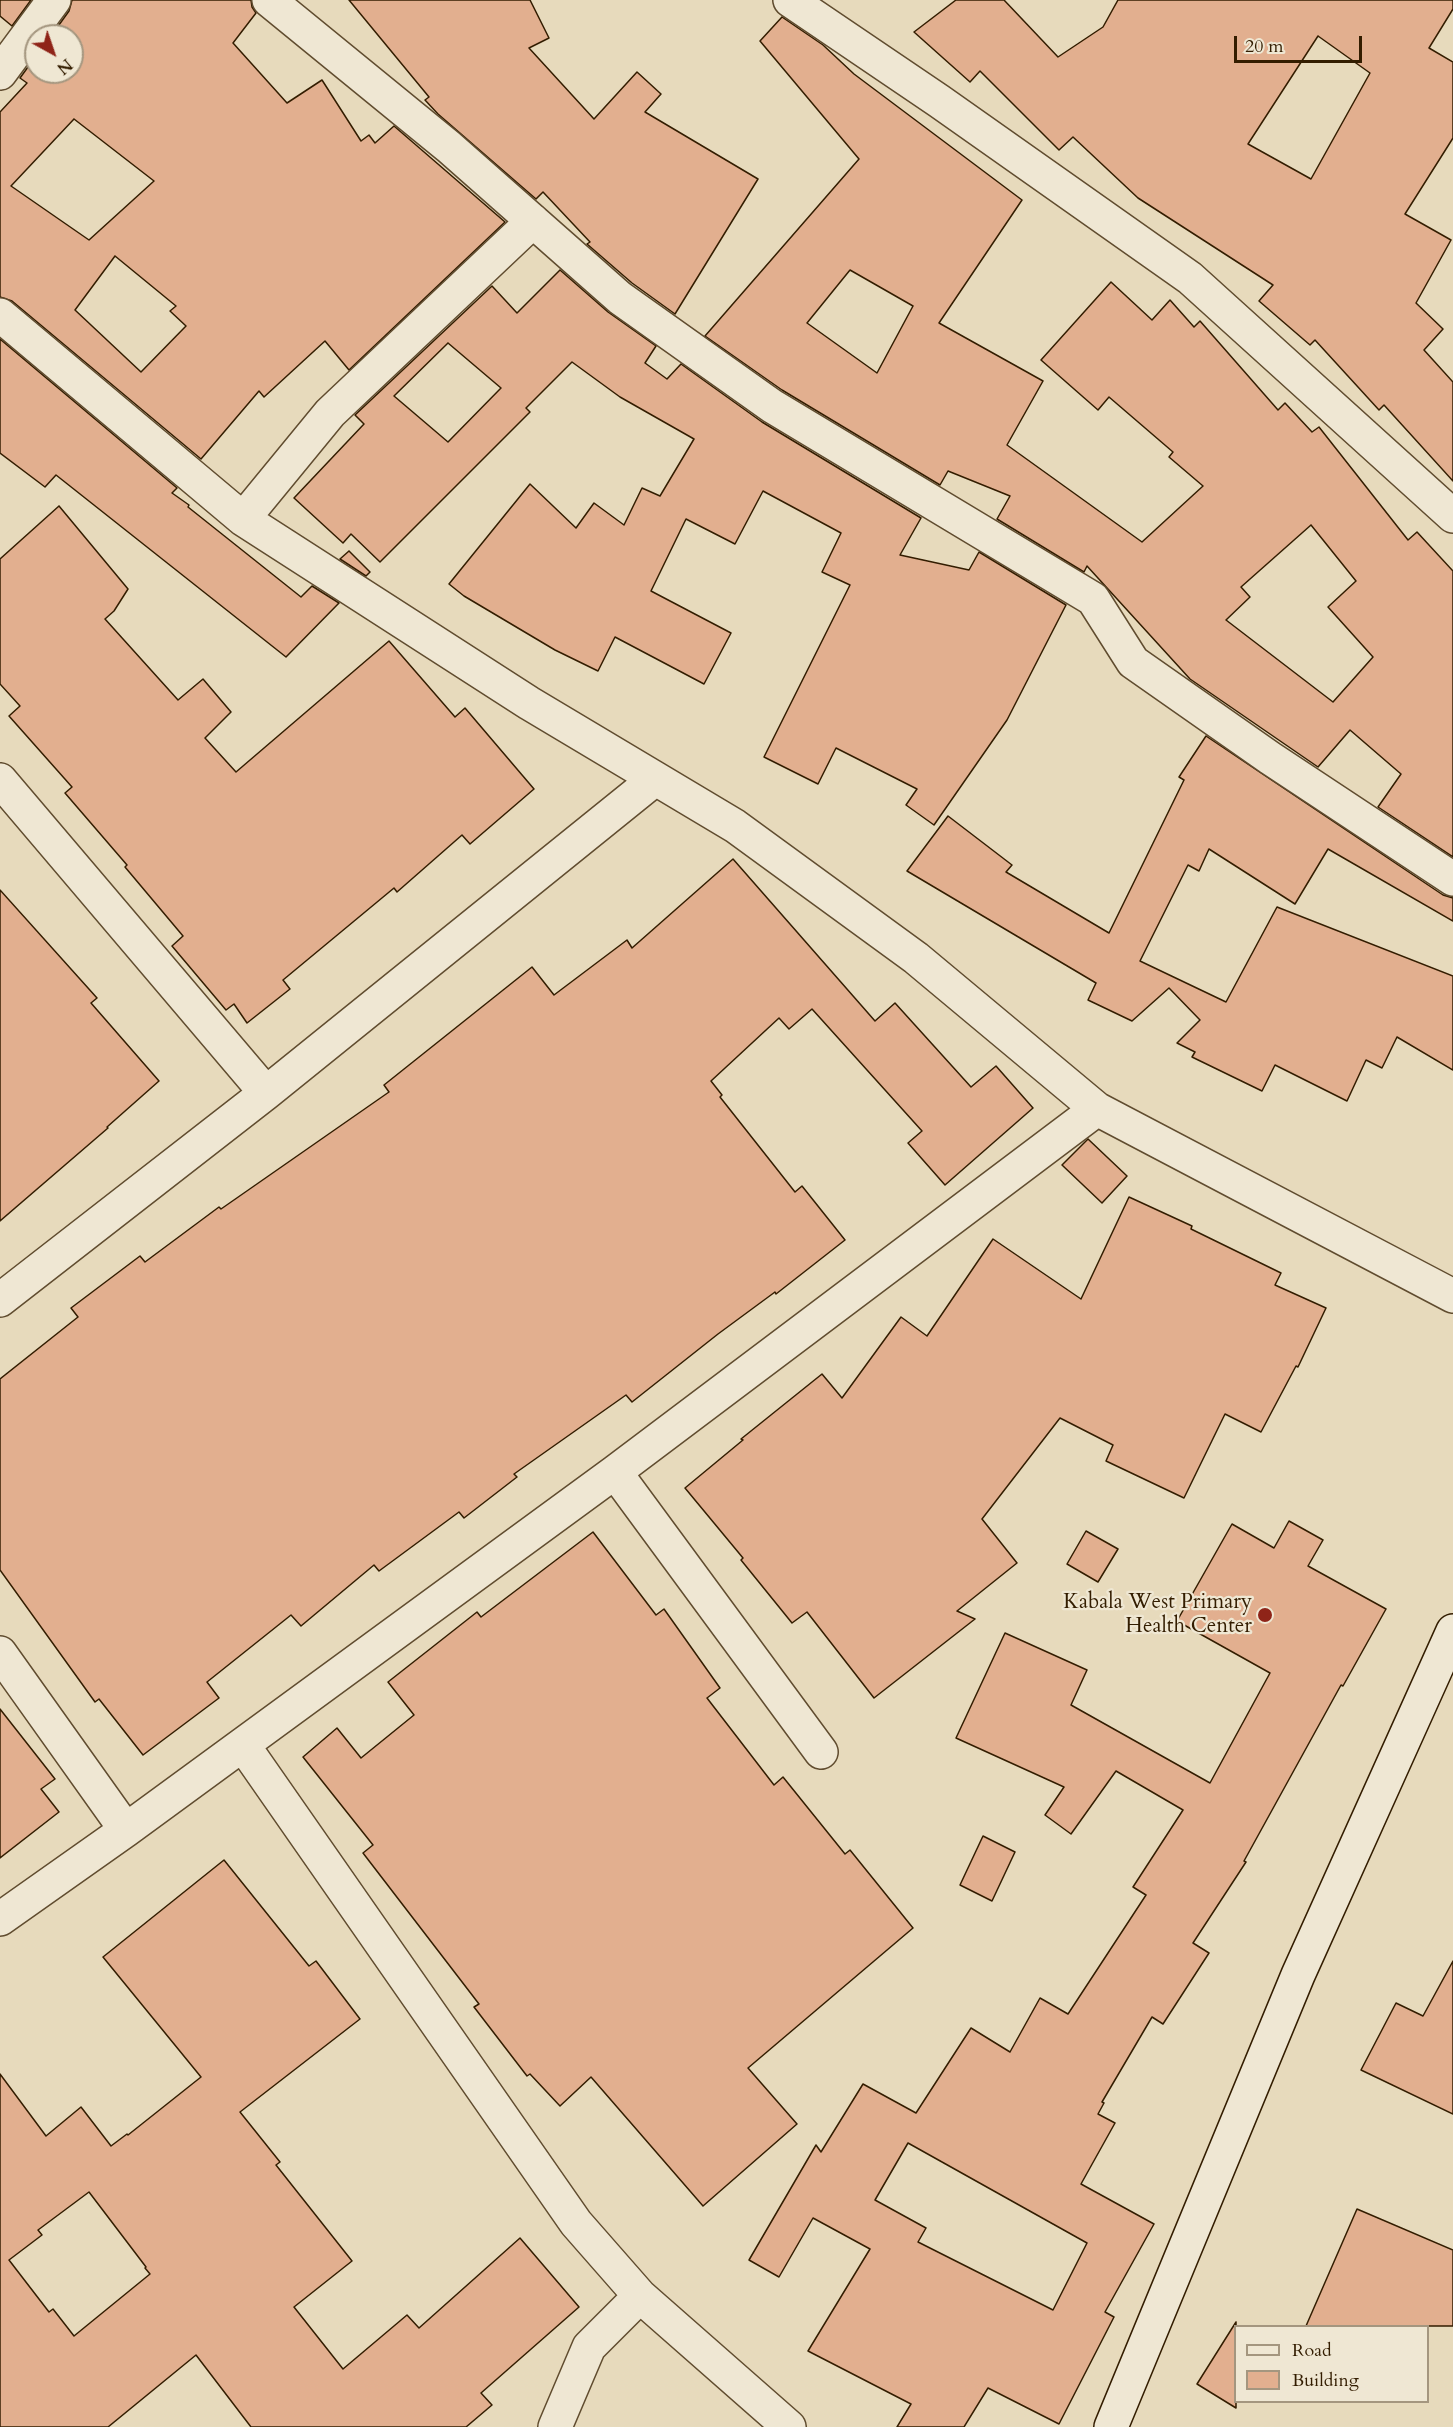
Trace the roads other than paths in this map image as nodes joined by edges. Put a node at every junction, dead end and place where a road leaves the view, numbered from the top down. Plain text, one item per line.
1 (54, 0) edge
2 (269, 0) edge
3 (790, 0) edge
4 (0, 73) edge
5 (533, 221) junction
6 (0, 315) edge
7 (1453, 516) edge
8 (243, 519) junction
9 (655, 779) junction
10 (0, 780) edge
11 (1453, 879) edge
12 (266, 1093) junction
13 (1097, 1109) junction
14 (1453, 1296) edge
15 (0, 1300) edge
16 (615, 1472) junction
17 (1453, 1631) edge
18 (0, 1653) edge
19 (243, 1745) junction
20 (821, 1752) dead end
21 (126, 1830) junction
22 (0, 1919) edge
23 (640, 2296) junction
24 (555, 2427) edge
25 (789, 2427) edge
26 (1111, 2427) edge

1 - 4 street
2 - 5 street
3 - 7 street
5 - 8 street
5 - 11 street
6 - 8 street
8 - 9 street
9 - 12 street
9 - 13 street
10 - 12 street
12 - 15 street
13 - 14 street
13 - 16 street
16 - 19 street
16 - 20 street
17 - 26 street
18 - 21 street
19 - 21 street
19 - 23 street
21 - 22 street
23 - 24 street
23 - 25 street

